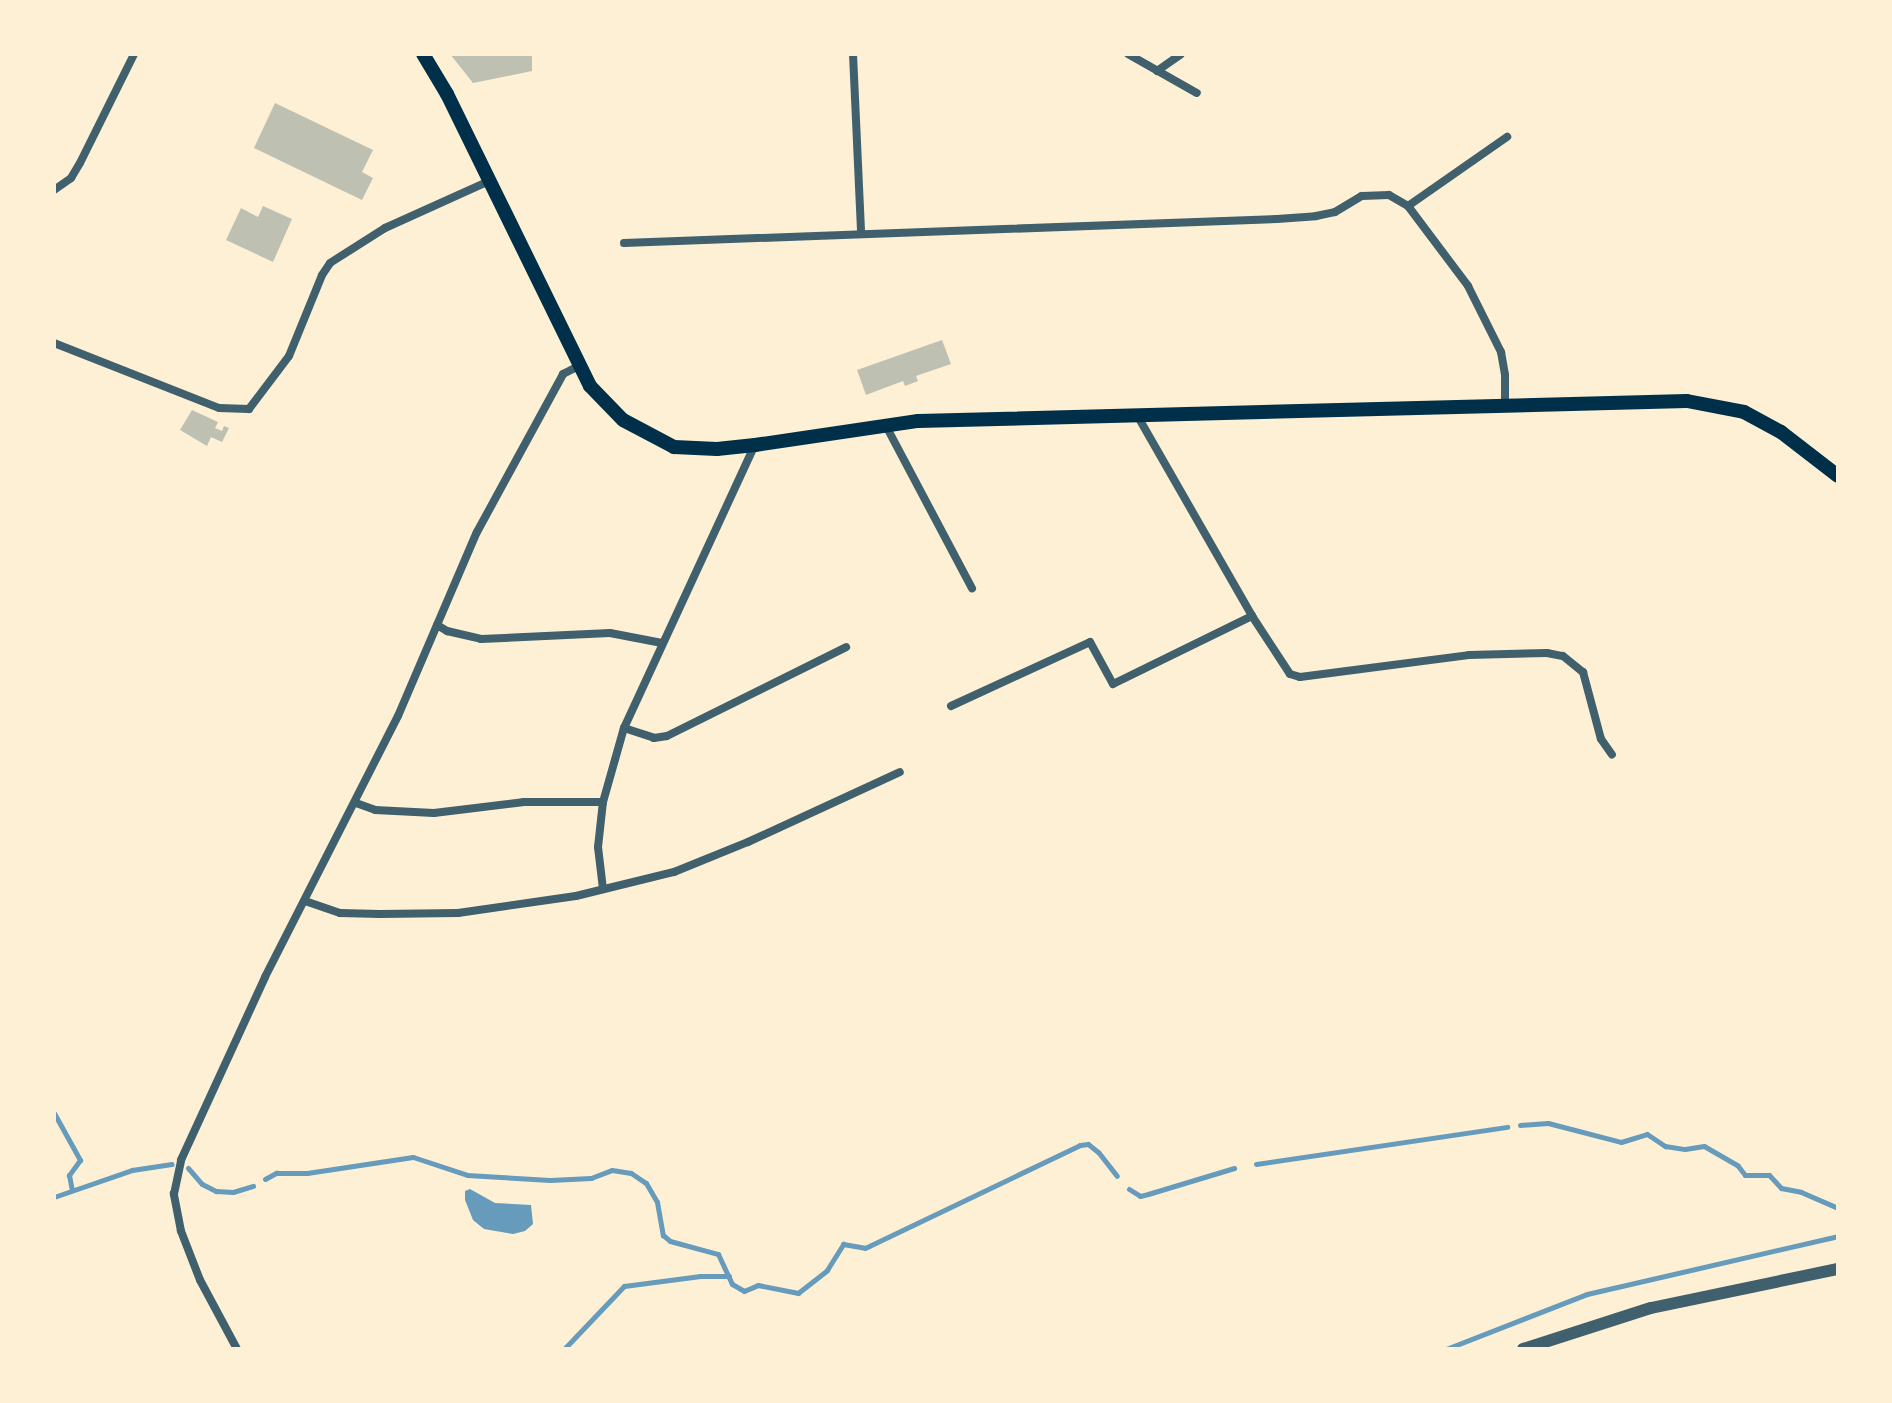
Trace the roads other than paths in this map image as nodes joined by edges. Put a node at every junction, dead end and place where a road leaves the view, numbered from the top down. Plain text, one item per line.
1 (134, 54) edge
2 (423, 54) edge
3 (853, 54) edge
4 (1128, 54) edge
5 (1181, 54) edge
6 (1157, 71) junction
7 (1197, 93) dead end
8 (1507, 137) dead end
9 (489, 181) junction
10 (54, 190) edge
11 (1408, 206) junction
12 (861, 233) junction
13 (624, 243) dead end
14 (54, 343) edge
15 (579, 366) junction
16 (1505, 406) junction
17 (1137, 415) junction
18 (885, 424) junction
19 (755, 445) junction
20 (1838, 476) edge
21 (972, 588) dead end
22 (1252, 616) junction
23 (437, 625) junction
24 (662, 643) junction
25 (846, 647) dead end
26 (951, 706) dead end
27 (624, 728) junction
28 (1612, 755) dead end
29 (900, 772) dead end
30 (603, 802) junction
31 (356, 803) junction
32 (603, 889) junction
33 (305, 901) junction
34 (1838, 1269) edge
35 (237, 1349) edge
36 (1523, 1349) edge

1 - 10 street
2 - 9 main road
3 - 12 street
4 - 6 street
5 - 6 street
6 - 7 street
8 - 11 street
9 - 14 street
9 - 15 main road
11 - 12 street
11 - 16 street
12 - 13 street
15 - 19 main road
15 - 23 street
16 - 17 main road
16 - 20 main road
17 - 18 main road
17 - 22 street
18 - 19 main road
18 - 21 street
19 - 24 street
22 - 26 street
22 - 28 street
23 - 24 street
23 - 31 street
24 - 27 street
25 - 27 street
27 - 30 street
29 - 32 street
30 - 31 street
30 - 32 street
31 - 33 street
32 - 33 street
33 - 35 street
34 - 36 street

